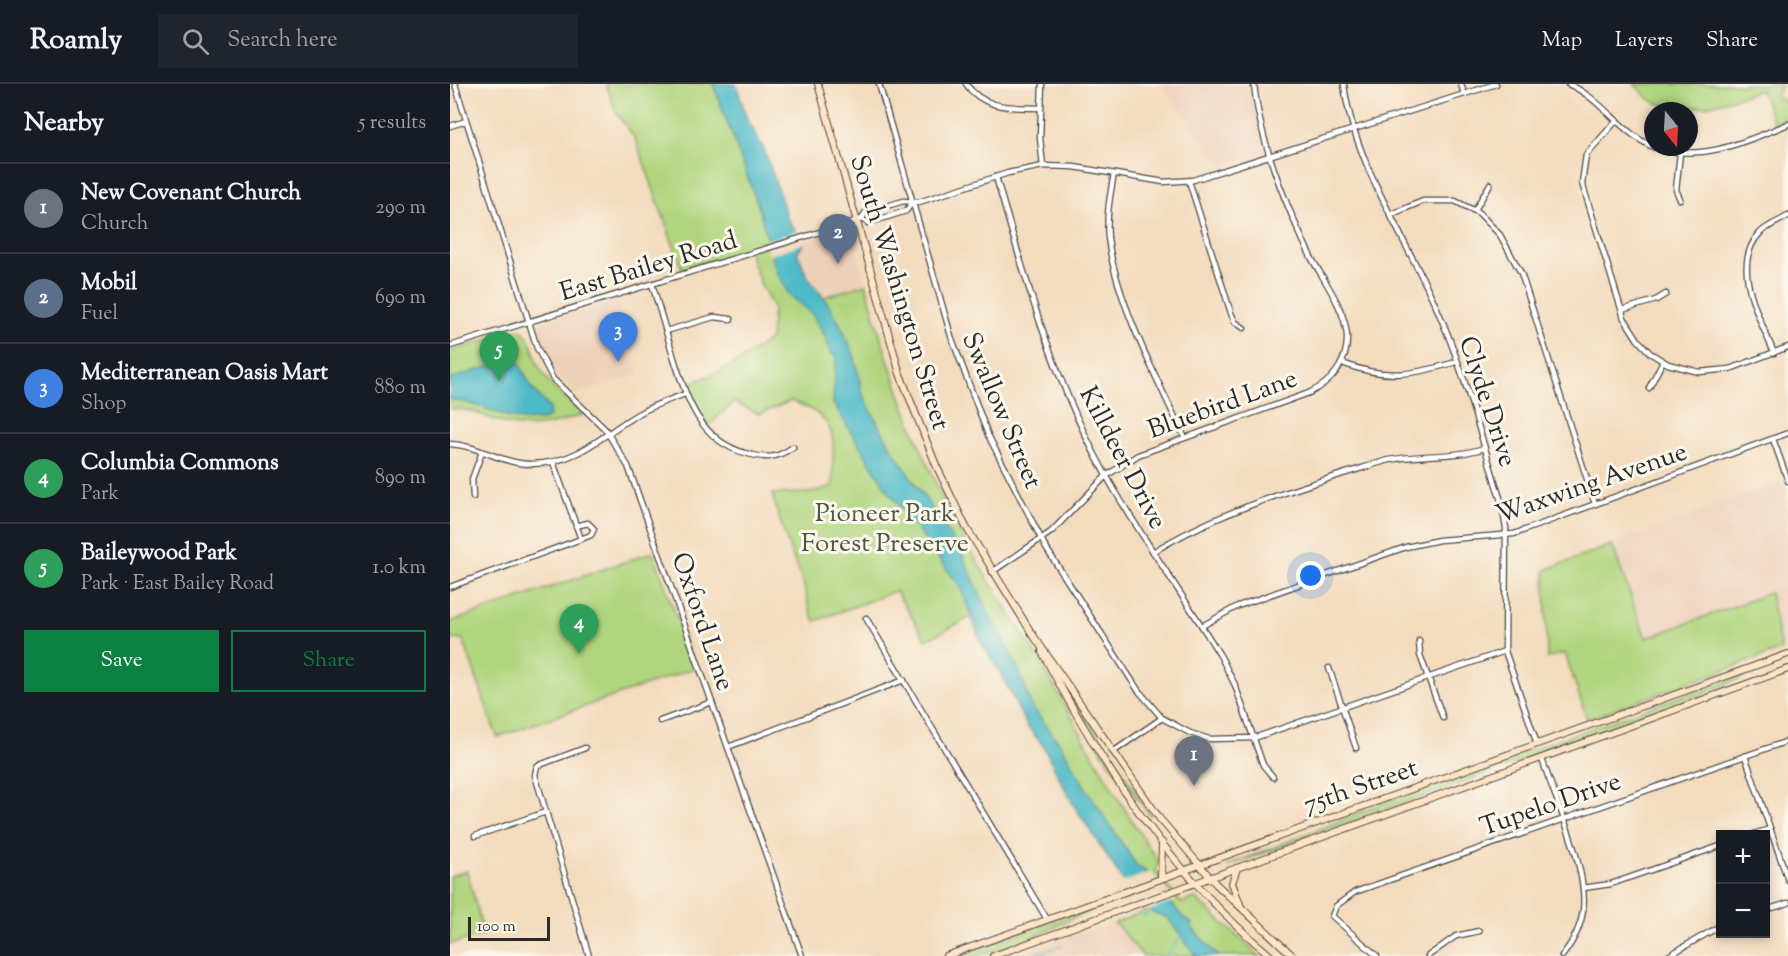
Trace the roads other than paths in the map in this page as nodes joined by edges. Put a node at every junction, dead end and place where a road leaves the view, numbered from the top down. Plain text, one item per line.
1 (455, 84) edge
2 (819, 84) edge
3 (879, 84) edge
4 (966, 84) edge
5 (1042, 84) edge
6 (1254, 84) edge
7 (1344, 84) edge
8 (1461, 84) edge
9 (1496, 84) edge
10 (1568, 84) edge
11 (1464, 94) junction
12 (1040, 108) junction
13 (466, 121) junction
14 (1616, 121) junction
15 (1788, 124) edge
16 (450, 126) edge
17 (1355, 129) junction
18 (1644, 142) edge
19 (1698, 152) edge
20 (1271, 156) junction
21 (1680, 156) edge
22 (1043, 166) junction
23 (1114, 174) junction
24 (996, 177) junction
25 (1189, 181) junction
26 (1490, 184) dead end
27 (1680, 199) dead end
28 (912, 203) junction
29 (1475, 210) junction
30 (1390, 215) junction
31 (1788, 216) edge
32 (859, 220) junction
33 (652, 284) junction
34 (1666, 294) dead end
35 (1622, 310) junction
36 (731, 319) dead end
37 (528, 322) junction
38 (1244, 328) dead end
39 (666, 331) junction
40 (450, 346) edge
41 (1788, 347) edge
42 (1774, 353) junction
43 (1663, 361) junction
44 (1456, 362) junction
45 (1342, 363) junction
46 (1649, 388) dead end
47 (685, 394) junction
48 (609, 433) junction
49 (1788, 433) edge
50 (1184, 436) junction
51 (1773, 439) junction
52 (450, 444) edge
53 (793, 447) dead end
54 (1484, 448) junction
55 (482, 452) junction
56 (553, 462) junction
57 (1106, 476) junction
58 (1788, 481) edge
59 (473, 497) dead end
60 (1595, 504) junction
61 (576, 526) junction
62 (1506, 536) junction
63 (581, 540) junction
64 (1041, 540) junction
65 (1153, 552) junction
66 (992, 572) junction
67 (450, 587) edge
68 (867, 618) dead end
69 (1202, 626) junction
70 (1031, 632) junction
71 (1419, 641) dead end
72 (1505, 651) junction
73 (1788, 654) edge
74 (1329, 668) dead end
75 (1788, 669) edge
76 (1428, 678) junction
77 (904, 680) junction
78 (712, 702) junction
79 (1342, 708) junction
80 (1162, 718) junction
81 (1443, 718) dead end
82 (660, 720) dead end
83 (1254, 738) junction
84 (1788, 741) edge
85 (1536, 744) junction
86 (728, 747) junction
87 (585, 748) dead end
88 (1356, 748) dead end
89 (1113, 752) junction
90 (1745, 756) junction
91 (1542, 759) junction
92 (1273, 777) dead end
93 (546, 812) junction
94 (1562, 819) junction
95 (1770, 829) junction
96 (1767, 830) edge
97 (475, 836) dead end
98 (1162, 843) junction
99 (1716, 847) edge
100 (1199, 863) junction
101 (1237, 868) junction
102 (1185, 869) junction
103 (1161, 877) junction
104 (1210, 878) junction
105 (1788, 880) edge
106 (1196, 882) junction
107 (1583, 888) junction
108 (1788, 903) edge
109 (1770, 909) edge
110 (1242, 910) junction
111 (1047, 919) junction
112 (1716, 928) edge
113 (1479, 932) dead end
114 (589, 956) edge
115 (802, 956) edge
116 (946, 956) edge
117 (993, 956) edge
118 (1271, 956) edge
119 (1293, 956) edge
120 (1377, 956) edge
121 (1428, 956) edge
122 (1562, 956) edge
123 (1668, 956) edge

1 - 13 street, Oxford Lane
2 - 32 main road, South Washington Street
3 - 28 street, Swallow Street
4 - 12 street
5 - 12 street
6 - 20 street
7 - 17 street, Clyde Drive
8 - 11 street
9 - 11 street
10 - 14 street
11 - 17 street
12 - 22 street
13 - 16 street
13 - 37 street, Oxford Lane
14 - 18 street
14 - 35 street
15 - 19 street
17 - 20 street
17 - 30 street, Clyde Drive
20 - 25 street
20 - 45 street
21 - 27 street
22 - 23 street
22 - 24 street
23 - 25 street
23 - 50 street
24 - 28 street
24 - 57 street, Killdeer Drive
25 - 38 street
26 - 29 street
28 - 32 street
28 - 32 street
28 - 64 street, Swallow Street
29 - 30 street
29 - 60 street
30 - 44 street, Clyde Drive
31 - 42 street
32 - 33 street, East Bailey Road
32 - 66 main road, South Washington Street
33 - 37 street, East Bailey Road
33 - 39 street
34 - 35 street
35 - 43 street
36 - 39 street
37 - 40 street, East Bailey Road
37 - 48 street, Oxford Lane
39 - 47 street
41 - 42 street
42 - 43 street
43 - 46 street
44 - 45 street
44 - 54 street, Clyde Drive
45 - 50 street, Bluebird Lane
47 - 48 street
47 - 53 street
48 - 56 street
48 - 78 street, Oxford Lane
49 - 51 street, Waxwing Avenue
50 - 57 street, Bluebird Lane
51 - 58 street
51 - 60 street, Waxwing Avenue
52 - 55 street
54 - 62 street, Clyde Drive
54 - 65 street
55 - 56 street
55 - 59 street
56 - 61 street
57 - 64 street, Bluebird Lane
57 - 65 street, Killdeer Drive
60 - 62 street, Waxwing Avenue
61 - 63 street
61 - 63 street
62 - 69 street, Waxwing Avenue
62 - 72 street, Clyde Drive
63 - 67 street
64 - 66 street, Bluebird Lane
64 - 80 street, Swallow Street
65 - 69 street, Killdeer Drive
66 - 70 main road, South Washington Street
68 - 77 street
69 - 83 street, Killdeer Drive
70 - 89 main road, South Washington Street
70 - 98 main road, South Washington Street
71 - 76 street
72 - 76 street
72 - 85 street, Clyde Drive
73 - 85 main road, 75th Street
74 - 79 street
75 - 91 main road, 75th Street
76 - 79 street
76 - 81 street
77 - 86 street
77 - 111 street
78 - 82 street
78 - 86 street, Oxford Lane
79 - 83 street
79 - 88 street
80 - 83 street
80 - 89 street
83 - 92 street, Killdeer Drive
84 - 90 street, Tupelo Drive
85 - 100 main road, 75th Street
86 - 115 street, Oxford Lane
87 - 93 street
89 - 100 main road, South Washington Street
90 - 94 street, Tupelo Drive
90 - 95 street
91 - 94 street
91 - 101 main road, 75th Street
93 - 97 street
93 - 114 street
94 - 107 street
94 - 120 street, Tupelo Drive
95 - 96 street
95 - 105 street
98 - 102 main road, South Washington Street
98 - 103 main road
99 - 107 street
100 - 102 main road, 75th Street
100 - 104 main road, South Washington Street
101 - 104 main road, 75th Street
101 - 110 main road
102 - 103 main road, 75th Street
102 - 106 main road, South Washington Street
103 - 111 main road, 75th Street
104 - 106 main road, 75th Street
104 - 110 main road, South Washington Street
106 - 117 main road, 75th Street
106 - 118 main road, South Washington Street
107 - 122 street
108 - 109 street
110 - 119 main road, South Washington Street
111 - 116 main road, 75th Street
112 - 123 street
113 - 121 street

